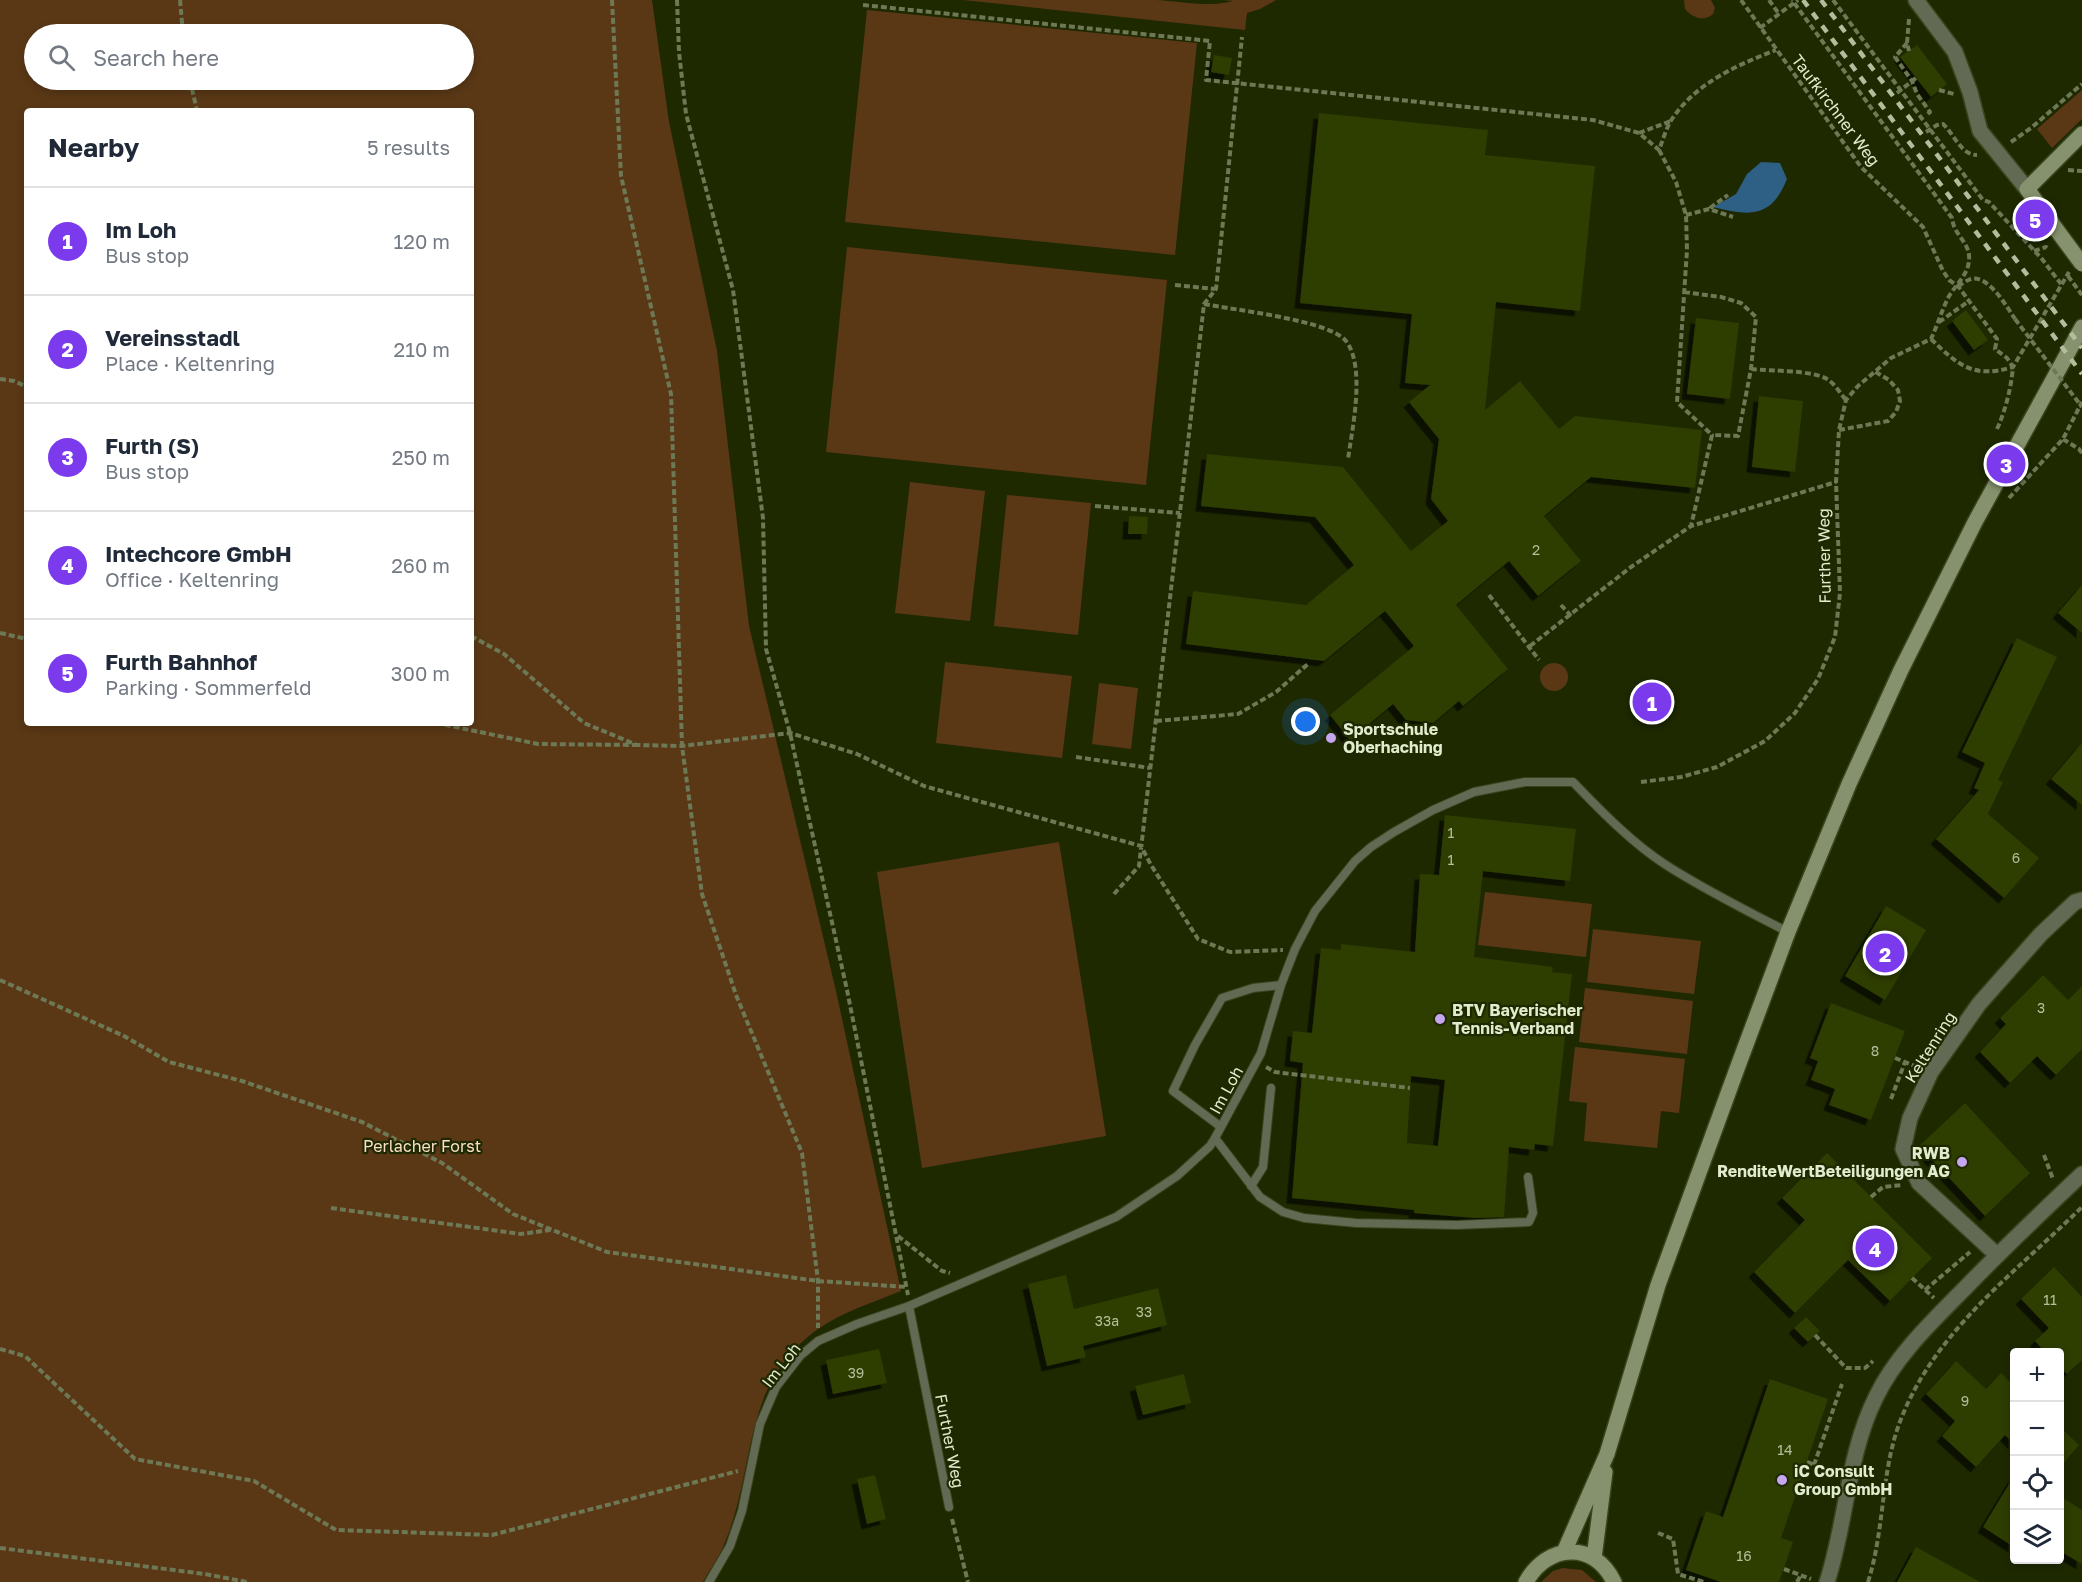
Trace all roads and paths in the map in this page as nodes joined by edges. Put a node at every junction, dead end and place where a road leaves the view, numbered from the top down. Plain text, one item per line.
1 (180, 0) edge
2 (612, 0) edge
3 (677, 0) edge
4 (1742, 0) edge
5 (1769, 0) edge
6 (1833, 0) edge
7 (1794, 1) edge
8 (863, 5) dead end
9 (1913, 6) edge
10 (1779, 14) junction
11 (182, 24) edge
12 (1760, 28) junction
13 (1242, 37) dead end
14 (1907, 43) junction
15 (1776, 50) junction
16 (1909, 51) dead end
17 (1914, 80) junction
18 (1238, 83) junction
19 (2082, 84) edge
20 (192, 90) edge
21 (1899, 92) junction
22 (196, 108) edge
23 (1926, 116) dead end
24 (1671, 121) junction
25 (2031, 128) dead end
26 (1928, 131) junction
27 (1639, 133) junction
28 (2082, 134) edge
29 (1659, 150) junction
30 (1983, 154) dead end
31 (2027, 189) junction
32 (1728, 195) dead end
33 (1709, 209) junction
34 (1686, 215) junction
35 (1733, 217) dead end
36 (2046, 246) dead end
37 (2034, 251) junction
38 (2077, 266) edge
39 (2061, 284) junction
40 (1175, 285) dead end
41 (1958, 286) junction
42 (1216, 289) junction
43 (1684, 292) junction
44 (1969, 301) junction
45 (1204, 304) junction
46 (1938, 323) junction
47 (2082, 327) edge
48 (1931, 339) junction
49 (2013, 367) junction
50 (1751, 369) junction
51 (1874, 371) junction
52 (0, 379) edge
53 (24, 386) edge
54 (1846, 400) junction
55 (2082, 402) edge
56 (2082, 407) edge
57 (1997, 429) dead end
58 (1839, 430) junction
59 (1712, 435) junction
60 (2063, 439) junction
61 (2081, 450) edge
62 (1348, 459) dead end
63 (1836, 482) junction
64 (2005, 503) dead end
65 (1095, 506) dead end
66 (1180, 513) junction
67 (1690, 526) junction
68 (1488, 595) dead end
69 (1561, 605) dead end
70 (1571, 616) junction
71 (0, 633) edge
72 (24, 638) edge
73 (474, 638) edge
74 (1530, 646) junction
75 (1539, 660) dead end
76 (1309, 663) dead end
77 (1155, 721) junction
78 (451, 726) edge
79 (790, 733) junction
80 (682, 746) junction
81 (1076, 757) dead end
82 (1150, 768) junction
83 (1641, 782) dead end
84 (1141, 846) junction
85 (1113, 894) dead end
86 (2082, 900) edge
87 (1788, 932) junction
88 (1295, 949) junction
89 (0, 980) edge
90 (1281, 985) junction
91 (1257, 1061) junction
92 (1905, 1062) dead end
93 (1271, 1088) dead end
94 (1410, 1088) dead end
95 (1891, 1099) dead end
96 (1221, 1127) junction
97 (1215, 1138) junction
98 (2044, 1155) dead end
99 (2082, 1174) edge
100 (1528, 1178) dead end
101 (1919, 1183) junction
102 (1251, 1186) junction
103 (2065, 1191) junction
104 (1871, 1197) dead end
105 (2082, 1207) edge
106 (331, 1208) dead end
107 (552, 1230) junction
108 (897, 1236) junction
109 (1983, 1242) junction
110 (1997, 1255) junction
111 (1912, 1278) dead end
112 (970, 1280) junction
113 (818, 1281) junction
114 (907, 1287) junction
115 (1925, 1290) junction
116 (909, 1306) junction
117 (1945, 1309) junction
118 (1815, 1335) dead end
119 (818, 1341) junction
120 (0, 1349) edge
121 (1873, 1361) dead end
122 (1842, 1384) dead end
123 (1607, 1454) junction
124 (1807, 1462) dead end
125 (1814, 1465) junction
126 (750, 1468) junction
127 (1849, 1478) junction
128 (950, 1507) joint
129 (1658, 1533) dead end
130 (0, 1548) edge
131 (1564, 1552) junction
132 (1594, 1558) junction
133 (1784, 1569) dead end
134 (1801, 1575) junction
135 (247, 1582) edge
136 (709, 1582) edge
137 (968, 1582) edge
138 (1526, 1582) edge
139 (1614, 1582) edge
140 (1704, 1582) edge
141 (1797, 1582) edge
142 (1821, 1582) edge
143 (1827, 1582) edge
144 (1868, 1582) edge

1 - 11 path
2 - 80 path
3 - 79 path
4 - 12 path, Taufkirchner Weg
5 - 10 path
6 - 21 path
7 - 10 path
7 - 41 path
8 - 18 path
9 - 14 path
9 - 31 street
10 - 12 path
12 - 15 path, Taufkirchner Weg
13 - 18 path
14 - 16 path
14 - 17 path
15 - 24 path
15 - 41 path, Taufkirchner Weg
17 - 21 path
17 - 23 path
18 - 27 path
18 - 42 path
19 - 25 path
20 - 22 path
21 - 26 path
24 - 27 path
24 - 29 path
26 - 30 path
26 - 37 path
27 - 29 path
28 - 31 main road
29 - 34 path
31 - 38 main road, bridge
32 - 33 path
33 - 34 path
33 - 35 path
34 - 43 path
36 - 37 path
37 - 39 path
38 - 39 path
39 - 49 path
40 - 42 path
41 - 44 path, Taufkirchner Weg
41 - 46 path
41 - 56 path, bridge
42 - 45 path
43 - 50 path
43 - 59 path
44 - 46 path
44 - 49 path, Taufkirchner Weg
45 - 62 path
45 - 66 path
46 - 48 path
47 - 87 main road
48 - 49 path
48 - 51 path
49 - 57 path
50 - 54 path
50 - 59 path
51 - 54 path
51 - 58 path
52 - 53 path
54 - 58 path, Further Weg
55 - 60 path
58 - 63 path, Further Weg
59 - 67 path
60 - 61 path
60 - 64 path
63 - 67 path
63 - 83 path, Further Weg
65 - 66 path
66 - 77 path
67 - 70 path
68 - 74 path
69 - 70 path
70 - 74 path
71 - 72 path
73 - 80 path
74 - 75 path
76 - 77 path
77 - 82 path
78 - 80 path
79 - 80 path
79 - 84 path
79 - 108 path
80 - 113 path
81 - 82 path
82 - 84 path
84 - 85 path
84 - 88 path
86 - 101 street, Keltenring
87 - 88 lane, Im Loh
87 - 123 main road
88 - 90 lane, Im Loh
89 - 107 path
90 - 91 lane, Im Loh
90 - 96 lane
91 - 94 path
91 - 96 lane, Im Loh
92 - 95 path
93 - 102 lane
96 - 97 lane, Im Loh
97 - 102 lane
97 - 112 lane, Im Loh
98 - 103 path
99 - 103 street
100 - 102 lane
101 - 104 path
101 - 109 street, Keltenring
103 - 110 street
105 - 144 path
106 - 107 path
107 - 113 path
108 - 112 path
108 - 114 path
109 - 110 street, Keltenring
109 - 115 path
110 - 117 street
111 - 115 path
112 - 116 lane, Im Loh
113 - 114 path
113 - 119 path
114 - 116 path
115 - 117 path
116 - 119 lane, Im Loh
116 - 128 lane, Further Weg
117 - 127 street
118 - 121 path
119 - 126 lane, Im Loh
120 - 126 path
122 - 125 path
123 - 131 main road
123 - 132 main road
124 - 125 path
125 - 127 path
126 - 136 lane, Im Loh
127 - 143 street
128 - 137 path, Further Weg
129 - 140 path
130 - 135 path
131 - 132 main road
131 - 138 main road
132 - 139 main road
133 - 134 path
134 - 141 path
134 - 142 path

